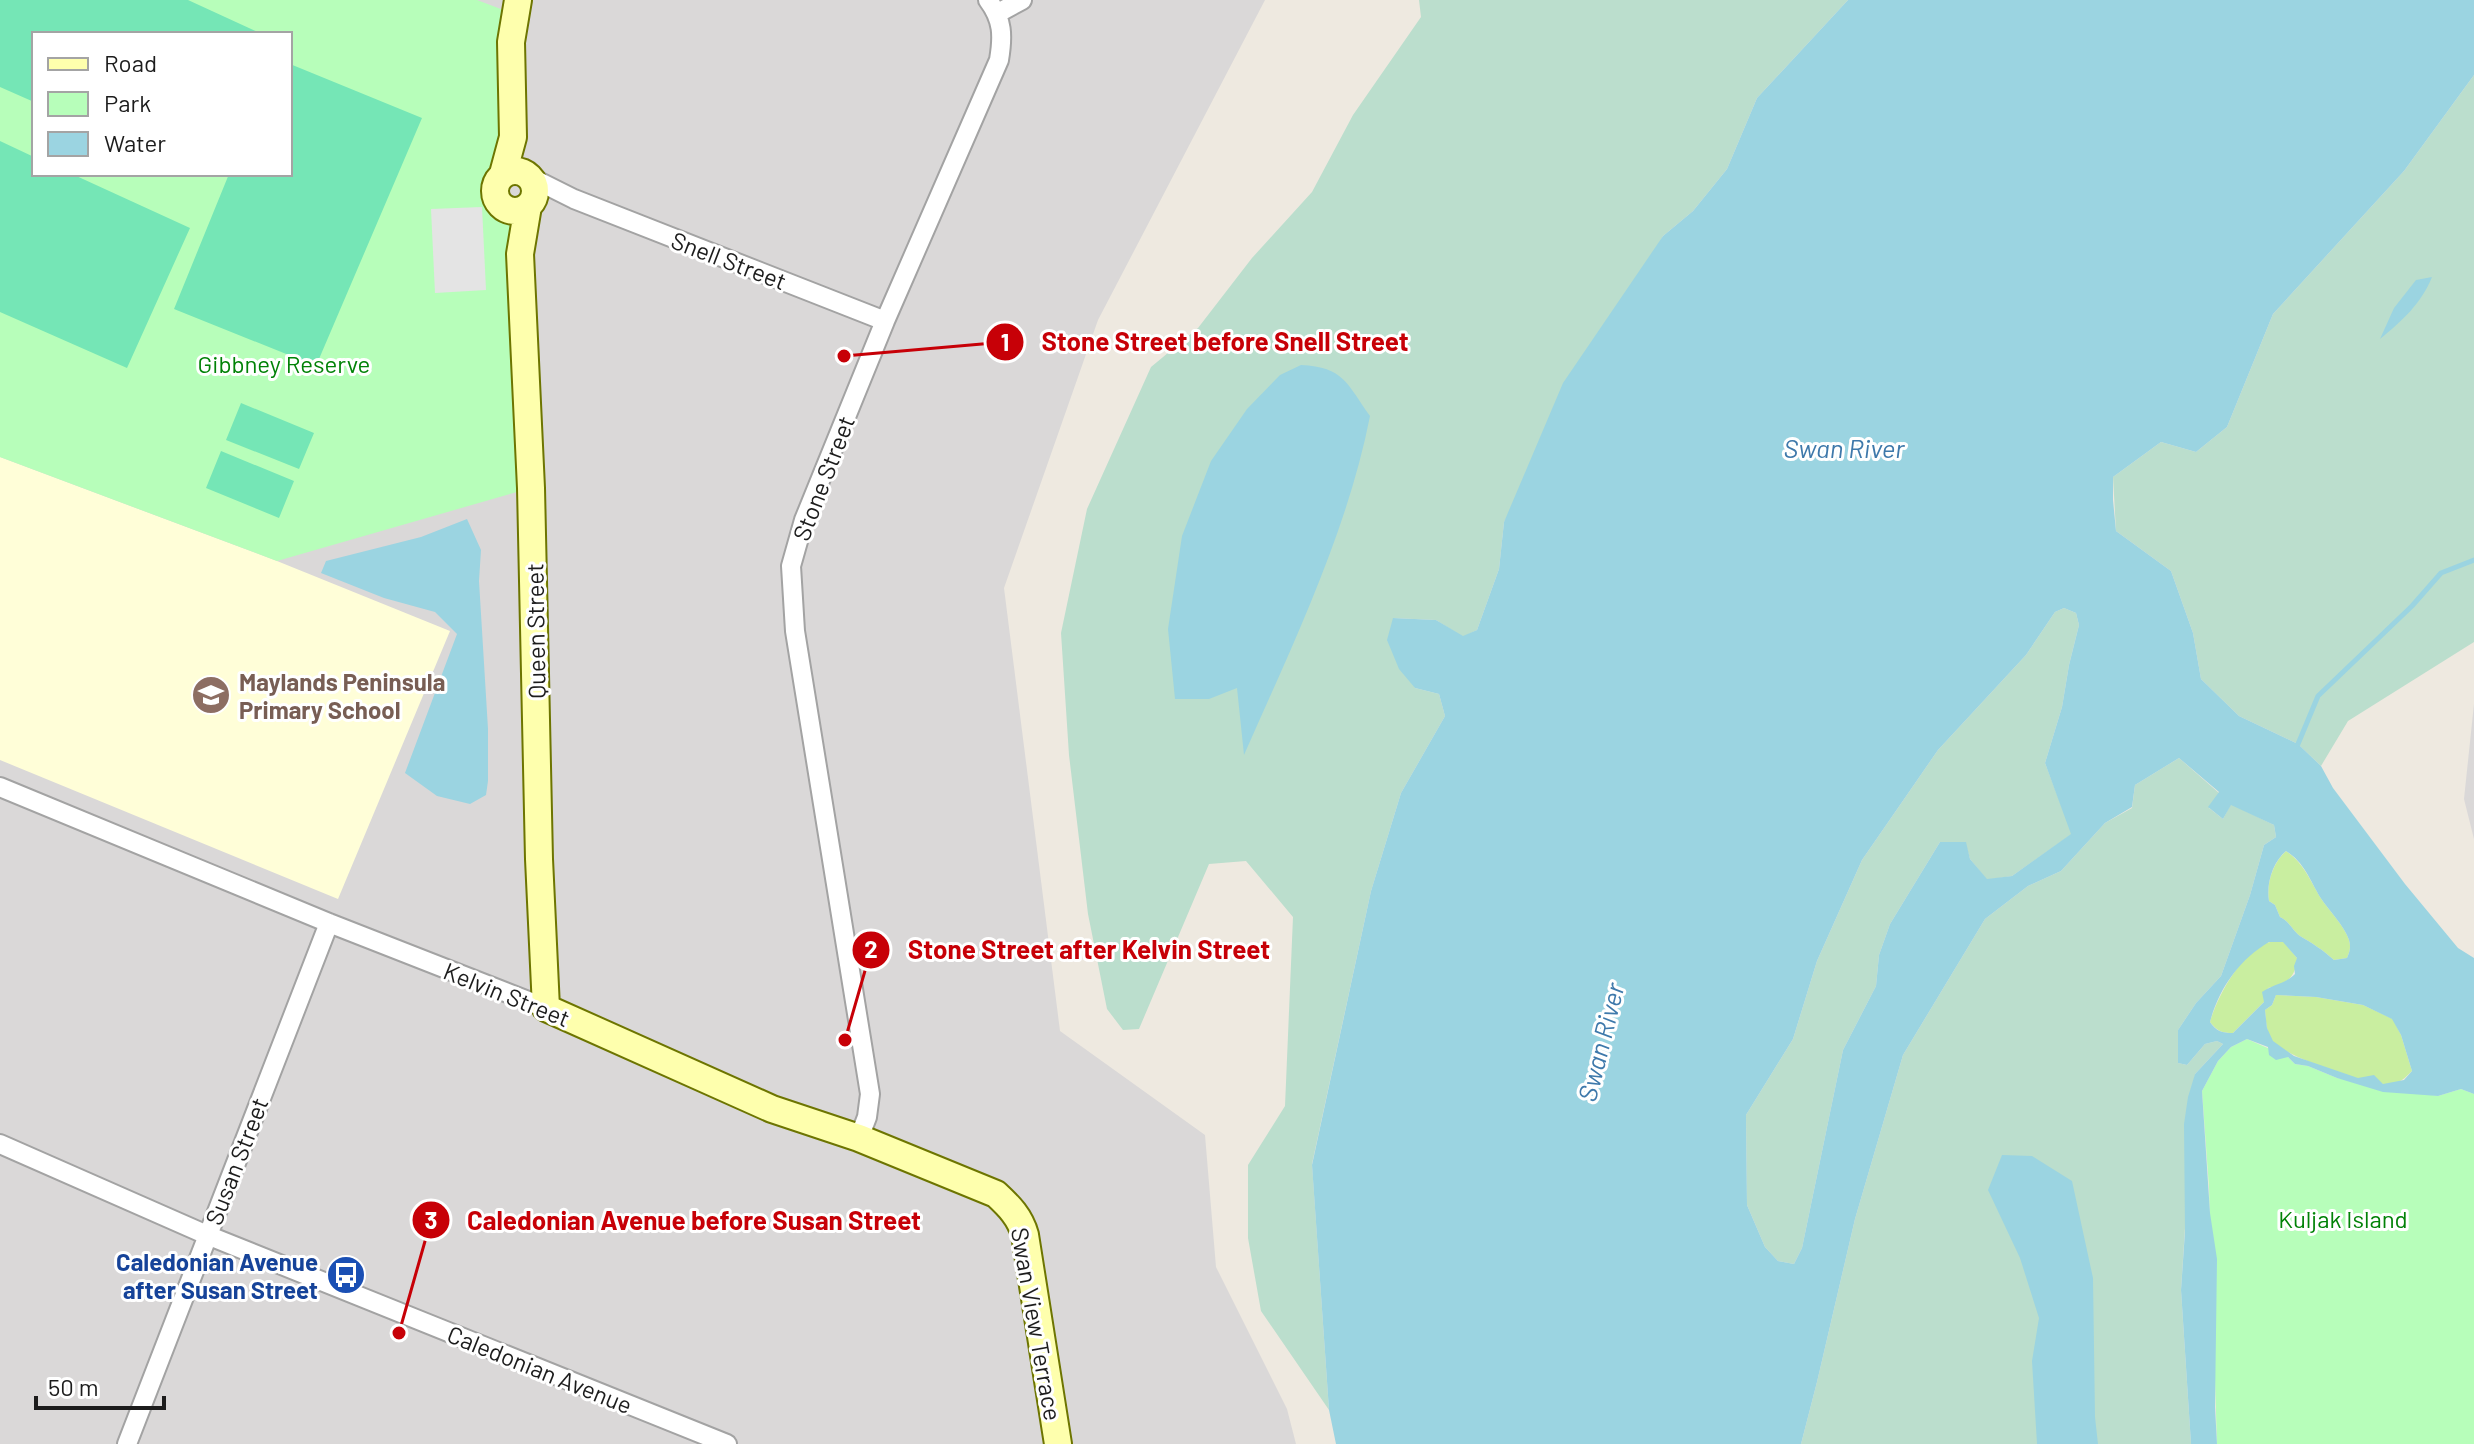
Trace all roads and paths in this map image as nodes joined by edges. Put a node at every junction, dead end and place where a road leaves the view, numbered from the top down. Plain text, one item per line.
1 (518, 0) edge
2 (1022, 0) edge
3 (993, 7) edge
4 (521, 190) junction
5 (885, 321) junction
6 (0, 787) edge
7 (329, 923) junction
8 (546, 1008) junction
9 (859, 1138) junction
10 (0, 1144) edge
11 (1010, 1207) joint
12 (207, 1235) junction
13 (127, 1444) edge
14 (727, 1444) edge
15 (1058, 1444) edge

1 - 4 street, Queen Street
2 - 3 street, Stone Street
3 - 5 street, Stone Street
4 - 5 street, Snell Street
4 - 8 street, Queen Street
5 - 9 street, Stone Street
6 - 7 street, Kelvin Street
7 - 8 street, Kelvin Street
7 - 12 street, Susan Street
8 - 9 street, Kelvin Street
9 - 11 street, Kelvin Street
10 - 12 street, Caledonian Avenue
11 - 15 street, Swan View Terrace
12 - 13 street, Susan Street
12 - 14 street, Caledonian Avenue

